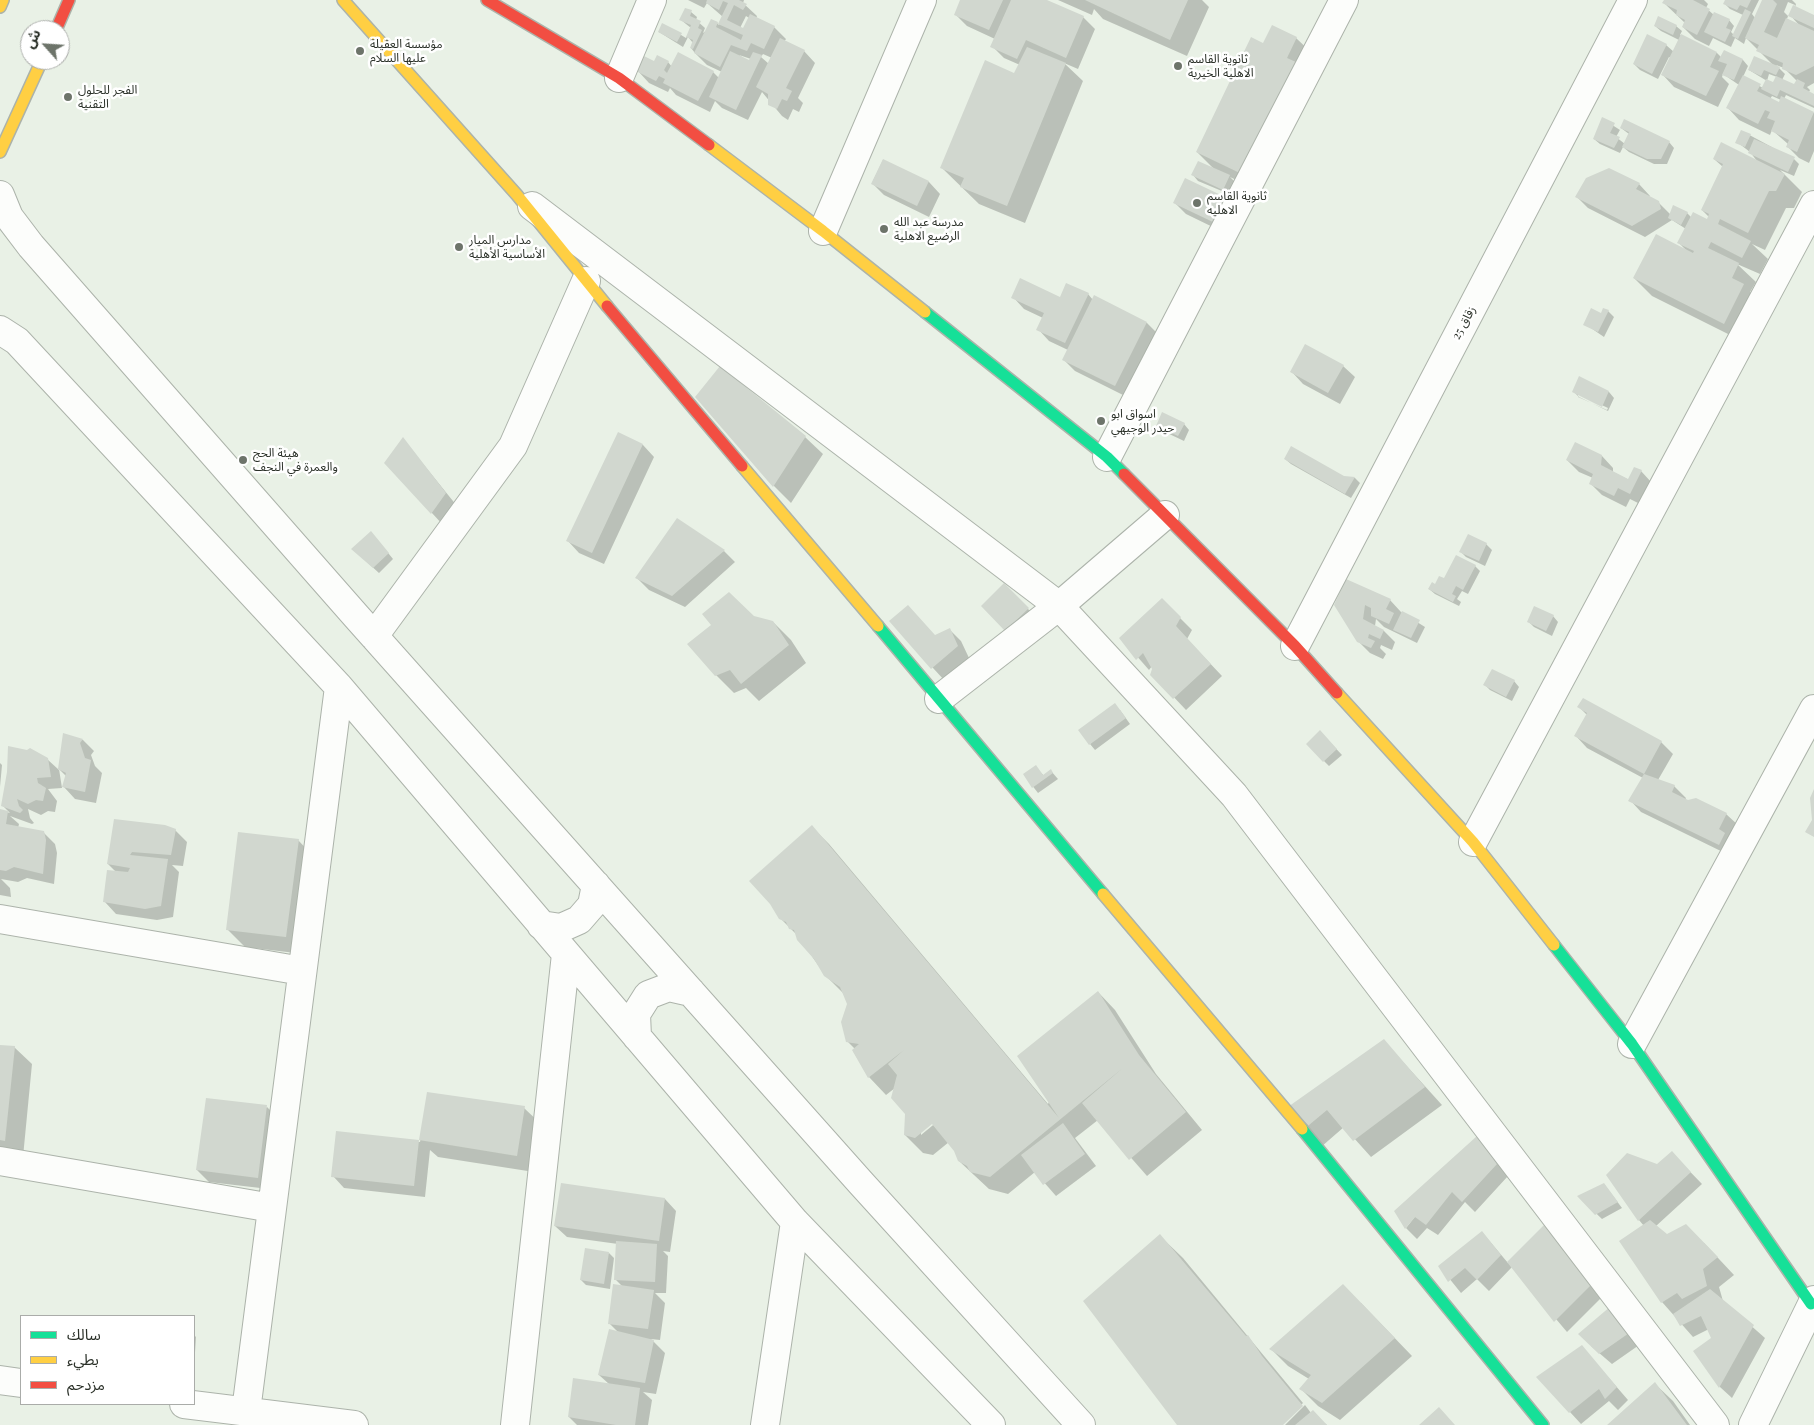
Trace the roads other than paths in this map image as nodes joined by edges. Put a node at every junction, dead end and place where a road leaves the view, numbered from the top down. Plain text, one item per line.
1 (3, 0) edge
2 (69, 0) edge
3 (343, 0) edge
4 (487, 0) edge
5 (652, 0) edge
6 (922, 0) edge
7 (1344, 0) edge
8 (1633, 0) edge
9 (0, 7) edge
10 (60, 20) edge
11 (37, 70) edge
12 (620, 78) junction
13 (0, 152) edge
14 (0, 195) edge
15 (517, 195) junction
16 (1814, 205) edge
17 (823, 231) junction
18 (586, 281) junction
19 (0, 330) edge
20 (1107, 457) junction
21 (1165, 515) junction
22 (1059, 606) junction
23 (374, 636) junction
24 (1296, 646) junction
25 (338, 687) junction
26 (939, 698) junction
27 (1814, 709) edge
28 (1473, 842) junction
29 (596, 886) junction
30 (0, 919) edge
31 (541, 925) junction
32 (566, 954) junction
33 (302, 971) junction
34 (691, 992) junction
35 (638, 1037) junction
36 (1632, 1044) junction
37 (0, 1160) edge
38 (272, 1208) junction
39 (795, 1222) junction
40 (1813, 1302) edge
41 (0, 1380) edge
42 (20, 1383) edge
43 (185, 1405) edge
44 (194, 1405) edge
45 (246, 1411) junction
46 (183, 1425) edge
47 (354, 1425) edge
48 (515, 1425) edge
49 (765, 1425) edge
50 (991, 1425) edge
51 (1081, 1425) edge
52 (1543, 1425) edge
53 (1714, 1425) edge
54 (1753, 1425) edge

1 - 9 street
2 - 10 street
3 - 15 street
4 - 12 street
5 - 12 street
6 - 17 street
7 - 20 street
8 - 24 street, زقاق 25
11 - 13 street
12 - 17 street
14 - 23 street
15 - 18 street
15 - 22 street
16 - 28 street
17 - 20 street
18 - 23 street
18 - 26 street
19 - 25 street
20 - 21 street
21 - 22 street
21 - 24 street
22 - 26 street
22 - 53 street
23 - 29 street
24 - 28 street
25 - 31 street
25 - 33 street
26 - 52 street
27 - 36 street
28 - 36 street
29 - 31 street
29 - 34 street
30 - 33 street
31 - 32 street
32 - 35 street
32 - 48 street
33 - 38 street
34 - 35 street
34 - 51 street
35 - 39 street
36 - 40 street
37 - 38 street
38 - 45 street
39 - 49 street
39 - 50 street
40 - 54 street
41 - 42 street
43 - 46 street
44 - 45 street
45 - 47 street

